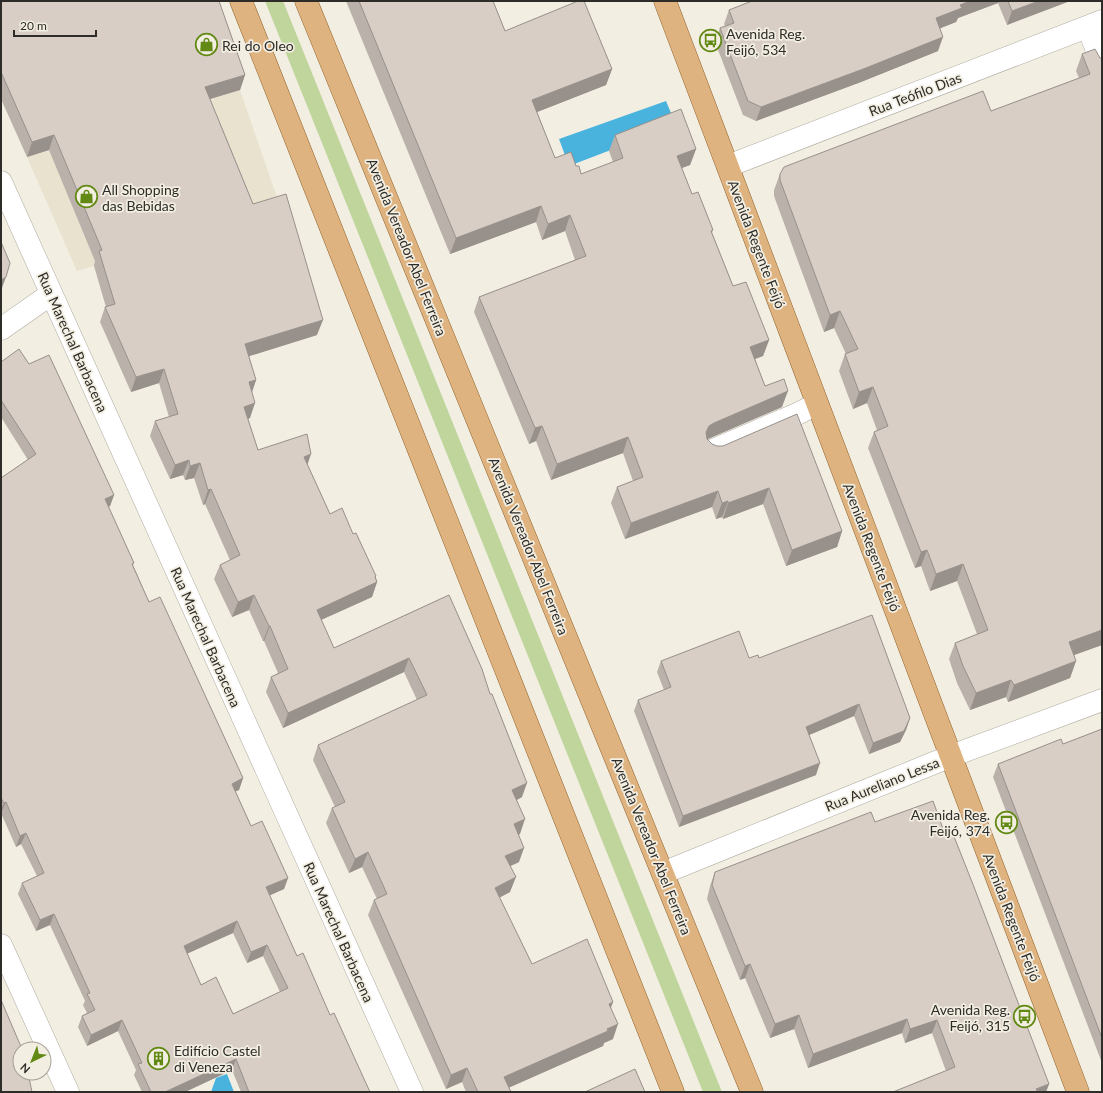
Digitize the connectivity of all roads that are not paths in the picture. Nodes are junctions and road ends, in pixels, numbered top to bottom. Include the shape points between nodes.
1 (241, 1) edge
2 (306, 1) edge
3 (665, 1) edge
4 (1095, 24) edge
5 (1102, 64) edge
6 (728, 166) junction
7 (1, 182) edge
8 (51, 294) junction
9 (1, 329) edge
10 (817, 404) junction
11 (712, 450) edge
12 (1102, 700) edge
13 (951, 756) junction
14 (663, 873) junction
15 (1, 945) edge
16 (68, 1092) edge
17 (412, 1092) edge
18 (673, 1092) edge
19 (752, 1092) edge
20 (1078, 1092) edge

1 - 18 main road
2 - 14 main road, Avenida Vereador Abel Ferreira
3 - 6 main road, Avenida Regente Feijó
4 - 5 street
4 - 6 street, Rua Teófilo Dias
6 - 10 main road, Avenida Regente Feijó
7 - 8 street, Rua Marechal Barbacena
8 - 9 street
8 - 17 street, Rua Marechal Barbacena
10 - 11 street
10 - 13 main road, Avenida Regente Feijó
12 - 13 street, Rua Aureliano Lessa
13 - 14 street, Rua Aureliano Lessa
13 - 20 main road, Avenida Regente Feijó
14 - 19 main road, Avenida Vereador Abel Ferreira
15 - 16 street

